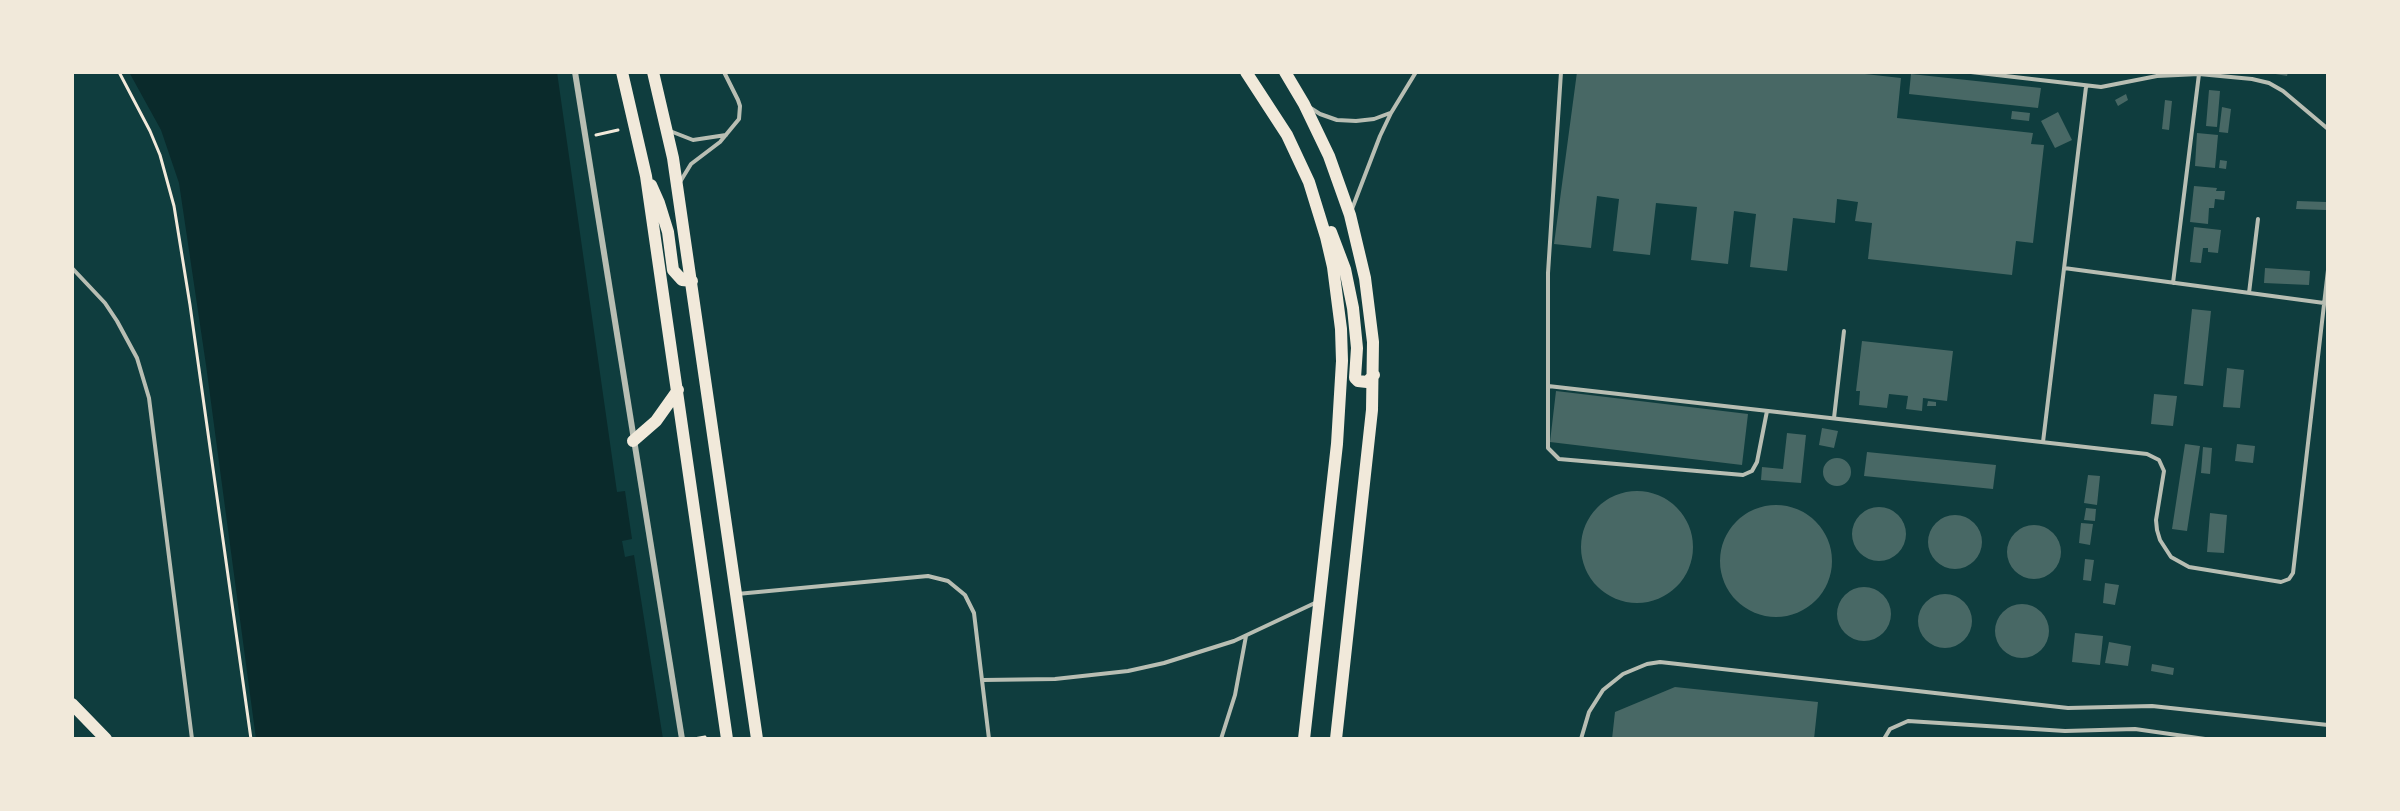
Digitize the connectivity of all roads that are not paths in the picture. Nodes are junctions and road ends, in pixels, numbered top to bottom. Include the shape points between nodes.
1 (575, 72) edge
2 (622, 72) edge
3 (653, 72) edge
4 (724, 72) edge
5 (1246, 72) edge
6 (1285, 72) edge
7 (1416, 72) edge
8 (1561, 72) edge
9 (1971, 72) edge
10 (2002, 74) edge
11 (2199, 74) junction
12 (2086, 87) junction
13 (1304, 104) junction
14 (1391, 113) junction
15 (2328, 129) edge
16 (668, 130) junction
17 (727, 135) junction
18 (646, 176) junction
19 (678, 185) junction
20 (1317, 207) junction
21 (1350, 215) junction
22 (2258, 219) dead end
23 (72, 268) edge
24 (2064, 268) junction
25 (2328, 270) edge
26 (692, 281) junction
27 (2173, 283) junction
28 (2249, 293) junction
29 (2324, 303) junction
30 (1844, 331) dead end
31 (1374, 375) junction
32 (1548, 386) junction
33 (678, 390) junction
34 (1767, 410) junction
35 (1834, 418) junction
36 (633, 441) junction
37 (2043, 442) junction
38 (736, 594) junction
39 (1320, 601) junction
40 (1246, 636) junction
41 (983, 680) junction
42 (72, 704) edge
43 (2328, 725) edge
44 (106, 739) edge
45 (192, 739) edge
46 (682, 739) edge
47 (727, 739) edge
48 (757, 739) edge
49 (990, 739) edge
50 (1221, 739) edge
51 (1304, 739) edge
52 (1336, 739) edge
53 (1581, 739) edge
54 (1884, 739) edge
55 (2205, 739) edge

1 - 36 street
2 - 18 main road
3 - 16 main road
4 - 17 lane via 740,106 739,119
5 - 20 main road via 1287,135
6 - 13 main road
7 - 14 lane
8 - 32 lane via 1548,273
9 - 10 lane
10 - 12 lane
11 - 12 lane
11 - 15 lane via 2268,83
11 - 27 lane
12 - 24 lane
13 - 14 lane via 1337,120 1374,119
13 - 21 main road via 1329,156
14 - 21 lane
16 - 17 lane via 693,140
16 - 19 main road
17 - 19 lane via 692,164
18 - 26 main road via 664,217 673,270 682,280
18 - 33 main road
19 - 26 main road
20 - 31 main road via 1340,253 1350,288 1357,348 1355,378 1367,382
20 - 39 main road via 1335,278 1342,361
21 - 31 main road via 1365,278
22 - 28 lane
23 - 45 lane via 117,321 137,358 149,398
24 - 27 lane
24 - 37 lane
25 - 29 lane
26 - 38 main road
27 - 28 lane
28 - 29 lane
29 - 37 lane via 2293,573 2285,581 2189,567 2171,557 2157,530 2164,471 2154,456
30 - 35 lane
31 - 52 main road
32 - 34 lane
32 - 34 lane via 1546,443 1559,459 1743,475 1755,467
33 - 36 main road via 656,421
33 - 47 main road
34 - 35 lane
35 - 37 lane
36 - 46 street
38 - 41 lane via 939,578 957,587 971,603
38 - 48 main road
39 - 40 lane
39 - 51 main road
40 - 41 lane via 1128,671 1055,680
40 - 50 lane via 1235,695
41 - 49 lane
42 - 44 main road
43 - 53 lane via 2152,706 2058,707 1660,662 1629,671 1603,690 1589,712
54 - 55 lane via 1890,729 1908,721 2065,731 2134,729

